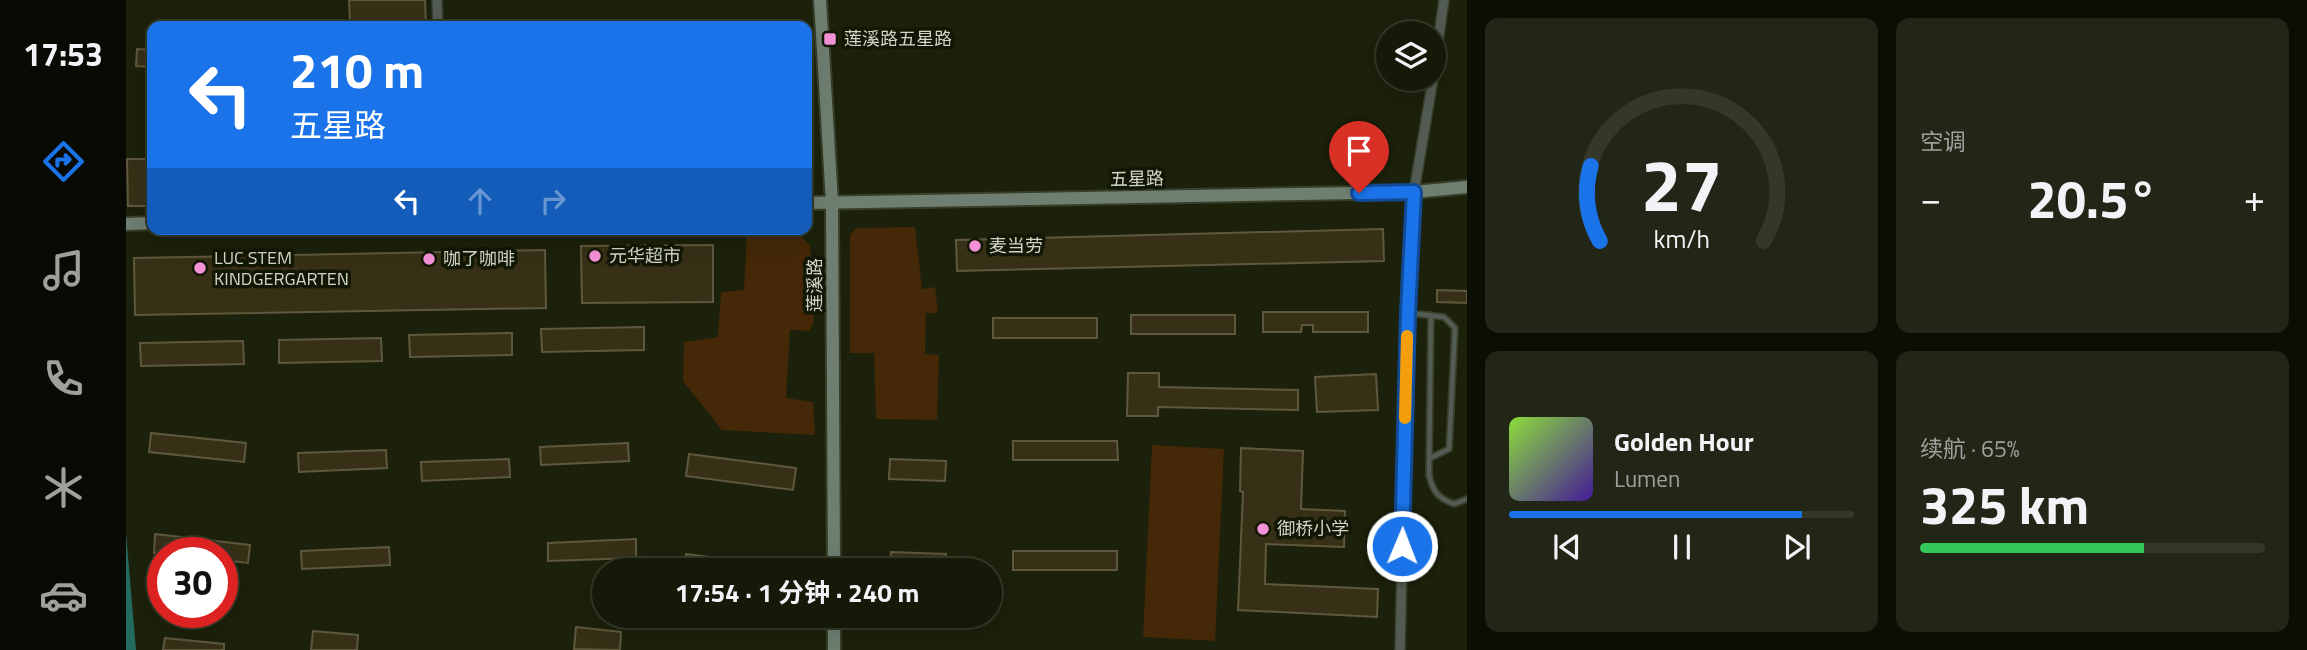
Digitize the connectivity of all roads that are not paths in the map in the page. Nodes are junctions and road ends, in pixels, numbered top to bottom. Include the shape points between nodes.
1 (437, 0) edge
2 (820, 0) edge
3 (1444, 0) edge
4 (438, 21) edge
5 (1441, 21) edge
6 (1431, 91) edge
7 (1467, 187) edge
8 (1414, 192) junction
9 (812, 203) edge
10 (832, 203) junction
11 (147, 223) edge
12 (126, 224) edge
13 (1408, 313) junction
14 (1431, 315) junction
15 (1430, 458) junction
16 (1467, 499) edge
17 (834, 558) edge
18 (834, 628) edge
19 (834, 650) edge
20 (1400, 650) edge

1 - 4 street
2 - 10 street, 莲溪路
3 - 5 street
6 - 8 street
7 - 8 street, 五星路
8 - 10 street, 五星路
8 - 13 street
9 - 10 street, 五星路
10 - 17 street, 莲溪路
11 - 12 street
13 - 14 lane
13 - 20 street
14 - 15 lane
14 - 15 lane via 1444,317 1455,328 1449,449
15 - 16 lane via 1432,488 1439,498 1454,504
18 - 19 street

